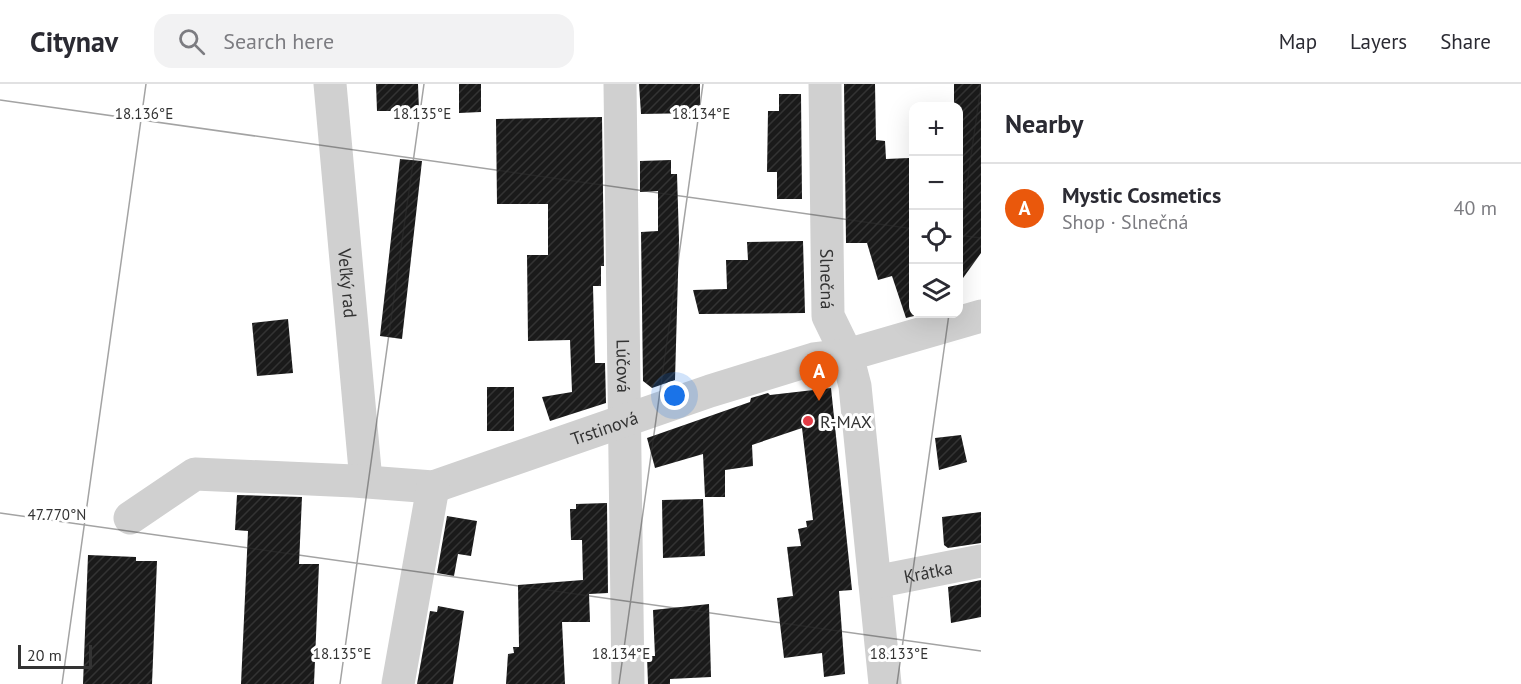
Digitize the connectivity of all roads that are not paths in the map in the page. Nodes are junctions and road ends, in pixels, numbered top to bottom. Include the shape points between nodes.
1 (330, 84) edge
2 (620, 84) edge
3 (825, 84) edge
4 (981, 316) edge
5 (847, 355) junction
6 (624, 420) junction
7 (366, 482) junction
8 (433, 487) junction
9 (130, 518) dead end
10 (981, 561) edge
11 (875, 582) junction
12 (398, 684) edge
13 (628, 684) edge
14 (885, 684) edge

1 - 7 street, Veľký rad
2 - 6 street, Lúčová
3 - 5 street, Slnečná via 828,316
4 - 5 street, Trstinová
5 - 6 street, Trstinová via 814,359
5 - 11 street, Slnečná via 855,386
6 - 8 street, Trstinová
6 - 13 street, Lúčová
7 - 8 street, Trstinová
7 - 9 street, Trstinová via 195,474
8 - 12 street
10 - 11 street, Krátka
11 - 14 street, Slnečná

